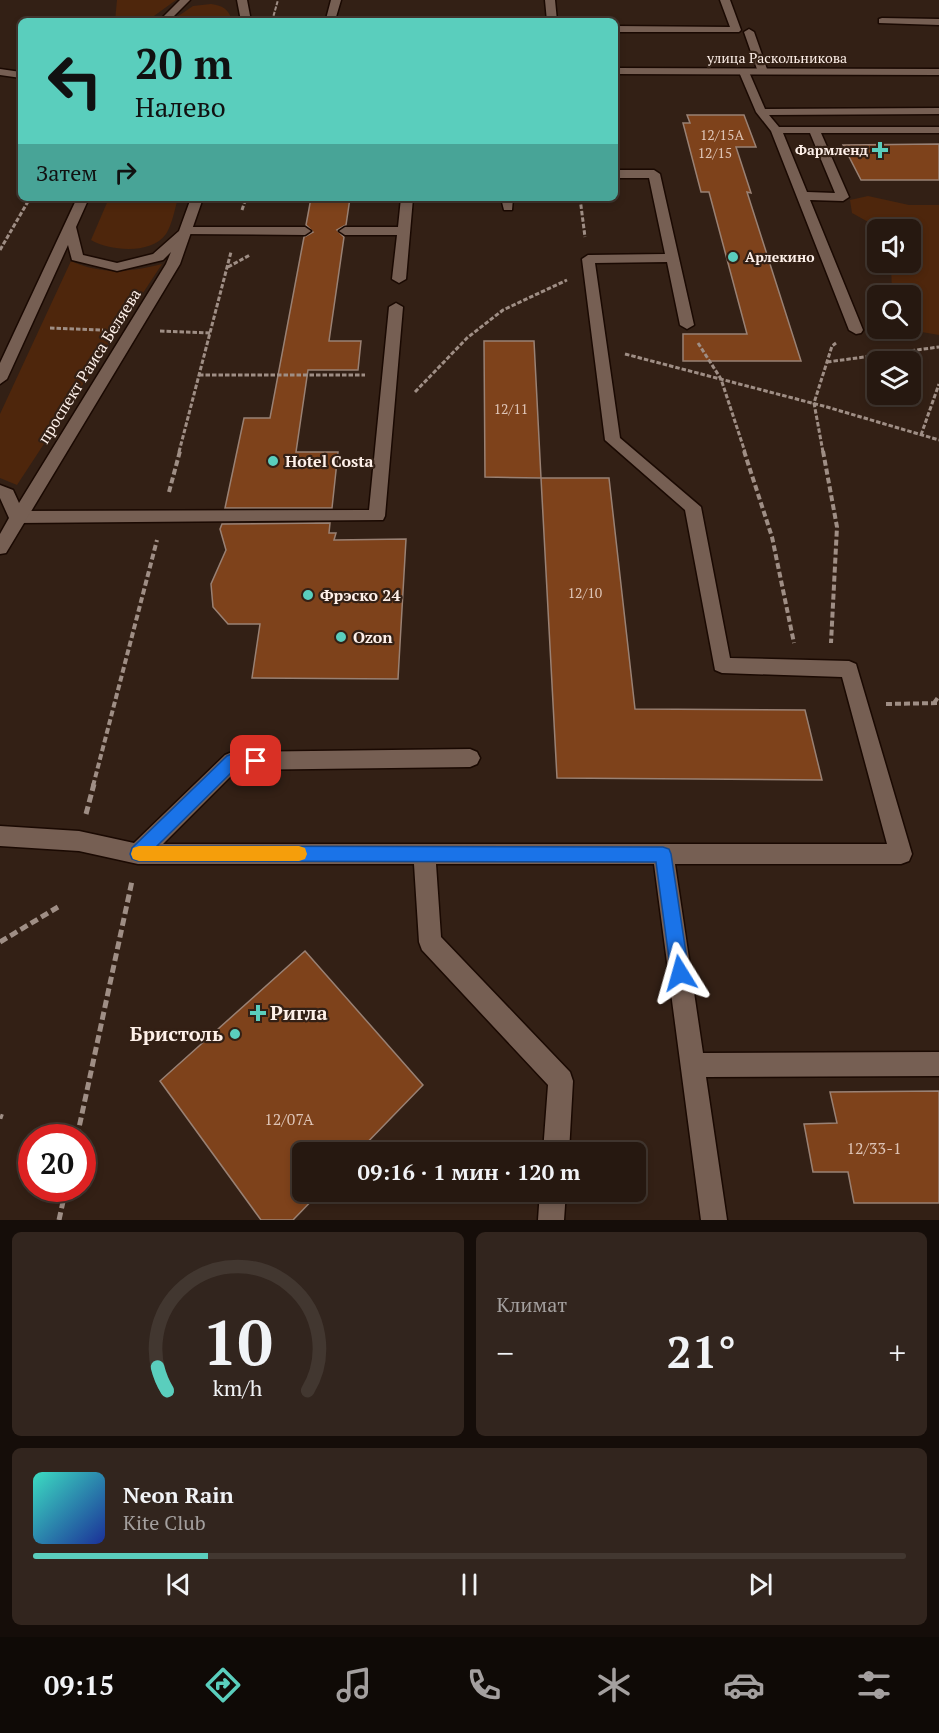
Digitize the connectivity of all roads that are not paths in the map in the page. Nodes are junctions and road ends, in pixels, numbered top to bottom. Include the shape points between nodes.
1 (185, 0) edge
2 (242, 0) edge
3 (336, 0) edge
4 (550, 0) edge
5 (725, 0) edge
6 (167, 18) edge
7 (245, 18) edge
8 (331, 18) edge
9 (552, 18) edge
10 (882, 21) dead end
11 (939, 22) edge
12 (618, 28) edge
13 (749, 32) dead end
14 (18, 67) edge
15 (0, 70) edge
16 (618, 71) edge
17 (744, 72) junction
18 (763, 72) junction
19 (939, 72) edge
20 (18, 74) edge
21 (939, 111) edge
22 (761, 112) junction
23 (776, 130) junction
24 (814, 130) junction
25 (939, 130) edge
26 (618, 174) edge
27 (803, 196) junction
28 (82, 201) edge
29 (196, 201) edge
30 (407, 201) edge
31 (70, 228) junction
32 (187, 231) junction
33 (305, 231) dead end
34 (345, 231) dead end
35 (403, 231) junction
36 (672, 258) junction
37 (399, 279) dead end
38 (396, 307) dead end
39 (687, 325) road end
40 (856, 330) road end
41 (6, 351) edge
42 (0, 379) edge
43 (0, 491) edge
44 (17, 517) junction
45 (0, 548) edge
46 (470, 758) dead end
47 (0, 836) edge
48 (138, 854) junction
49 (424, 854) junction
50 (663, 854) junction
51 (939, 1064) edge
52 (693, 1065) junction
53 (557, 1142) edge
54 (552, 1202) edge
55 (551, 1220) edge
56 (714, 1220) edge

1 - 6 street
2 - 7 street
3 - 8 street
4 - 9 street
5 - 12 street via 736,30
10 - 11 street
13 - 18 street
14 - 15 street
15 - 20 street
16 - 17 street, улица Раскольникова
17 - 18 street, улица Раскольникова
17 - 22 street
18 - 19 street, улица Раскольникова
21 - 22 street
22 - 23 street
23 - 24 street
23 - 27 street
24 - 25 street
24 - 27 street via 843,197
26 - 36 street via 654,174
27 - 40 street
28 - 31 street
29 - 32 street, проспект Раиса Беляева
30 - 35 street
31 - 32 street via 77,257 117,267 158,257
31 - 41 street
32 - 33 street
32 - 44 street, проспект Раиса Беляева via 173,264
34 - 35 street
35 - 37 street
36 - 39 street
36 - 50 street via 589,264 613,440 693,507 722,665 849,669 901,854
38 - 44 street via 377,516
41 - 42 street
43 - 44 street via 8,494
44 - 45 street, проспект Раиса Беляева
46 - 48 street via 232,761
47 - 48 street via 79,841
48 - 49 street
49 - 50 street
49 - 53 street via 430,942 561,1081
50 - 52 street
51 - 52 street
52 - 56 street
54 - 55 street

